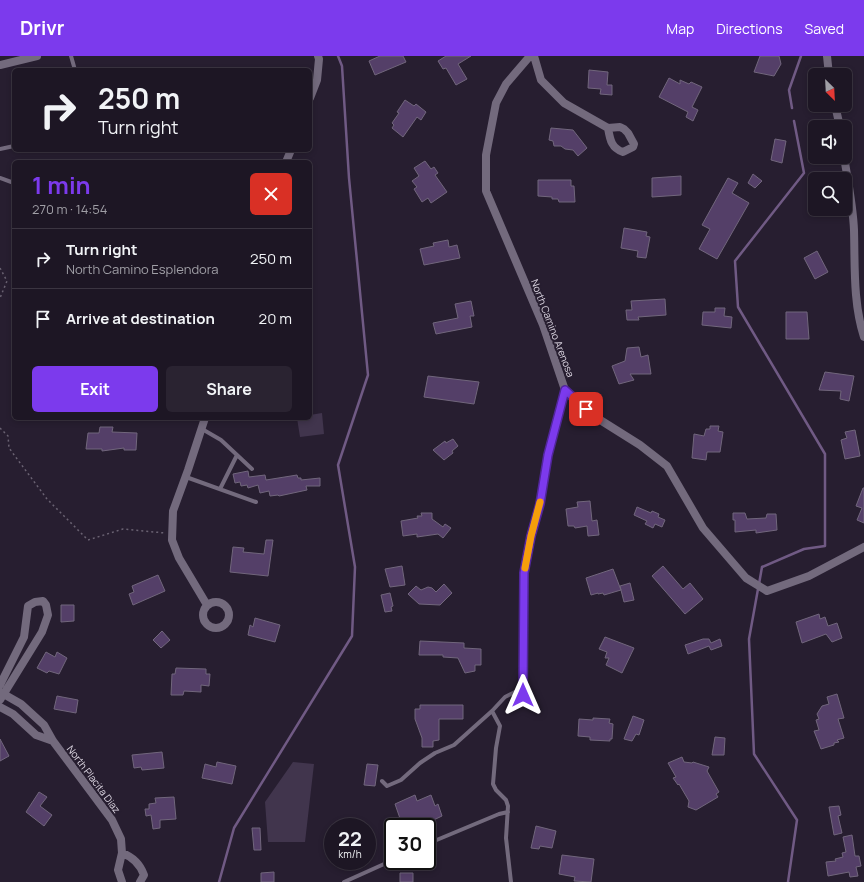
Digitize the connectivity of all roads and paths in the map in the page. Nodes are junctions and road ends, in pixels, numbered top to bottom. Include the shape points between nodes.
1 (37, 56) edge
2 (71, 56) edge
3 (318, 56) edge
4 (530, 56) edge
5 (534, 56) edge
6 (827, 56) edge
7 (0, 66) edge
8 (74, 68) edge
9 (828, 68) edge
10 (312, 93) edge
11 (608, 128) dead end
12 (12, 146) edge
13 (0, 149) edge
14 (845, 164) edge
15 (0, 178) edge
16 (12, 182) edge
17 (0, 268) edge
18 (0, 298) edge
19 (864, 337) edge
20 (565, 390) junction
21 (204, 420) edge
22 (0, 428) edge
23 (201, 429) junction
24 (237, 455) junction
25 (252, 469) dead end
26 (186, 477) junction
27 (220, 489) junction
28 (256, 502) dead end
29 (172, 534) junction
30 (864, 547) edge
31 (208, 605) dead end
32 (0, 685) edge
33 (523, 695) joint
34 (1, 696) edge
35 (0, 707) edge
36 (492, 711) junction
37 (53, 741) junction
38 (382, 781) dead end
39 (508, 812) junction
40 (436, 840) edge
41 (122, 853) junction
42 (384, 864) edge
43 (122, 882) edge
44 (140, 882) edge
45 (344, 882) edge
46 (511, 882) edge

1 - 7 street
2 - 8 lane
3 - 10 street via 317,80
4 - 20 street, North Camino Arenosa via 506,84 496,103 486,154 486,192 543,325
5 - 11 street via 542,80 564,103
6 - 9 street
12 - 13 lane
14 - 19 street via 854,228 854,275 859,322
15 - 16 lane
17 - 18 path via 6,281
20 - 30 street via 597,418 640,445 666,466 703,528 746,578 767,591 809,576
20 - 33 street, North Camino Arenosa via 548,455 524,573
21 - 23 street
22 - 29 path via 8,436 9,448 46,499 88,540 124,529
23 - 24 lane via 221,440
23 - 26 street
24 - 25 lane
24 - 27 lane
26 - 27 lane
26 - 29 street via 173,510
27 - 28 lane
29 - 31 street via 179,558
32 - 34 street, North Placita Diaz via 24,637 28,606 43,601 48,615 42,632
33 - 36 lane via 515,692 505,697
34 - 37 street, North Placita Diaz via 21,704 44,725
35 - 37 street, North Placita Diaz via 13,714 36,735
36 - 38 lane via 454,745 435,753 401,780 387,786
36 - 39 lane via 500,726 493,784 506,800
37 - 41 street, North Placita Diaz via 112,820 121,839
39 - 40 lane
39 - 46 lane via 506,838
41 - 43 street, North Placita Diaz via 118,870
41 - 44 street via 130,856 139,865 144,875
42 - 45 lane

